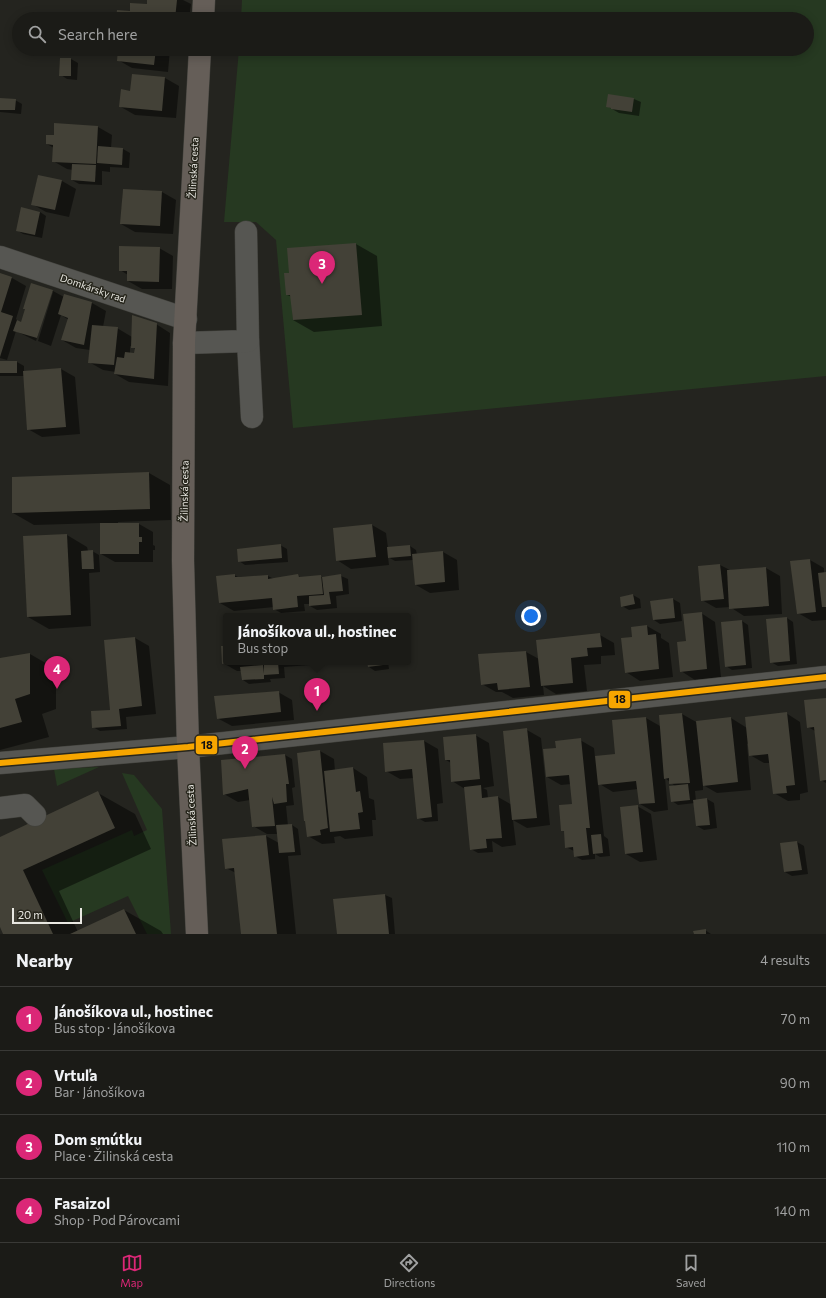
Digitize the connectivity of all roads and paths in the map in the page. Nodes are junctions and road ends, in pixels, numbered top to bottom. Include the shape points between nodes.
1 (204, 0) edge
2 (203, 12) edge
3 (200, 56) edge
4 (246, 232) dead end
5 (0, 257) edge
6 (186, 319) junction
7 (248, 341) junction
8 (184, 343) junction
9 (252, 417) dead end
10 (826, 677) edge
11 (188, 747) junction
12 (0, 763) edge
13 (0, 808) edge
14 (35, 815) dead end
15 (197, 934) edge

1 - 2 main road
3 - 6 main road, Žilinská cesta
4 - 7 street
5 - 6 street, Domkársky rad
6 - 8 main road, Žilinská cesta
7 - 8 street
7 - 9 street
8 - 11 main road, Žilinská cesta via 183,561
10 - 11 street
11 - 12 street
11 - 15 main road, Žilinská cesta
13 - 14 street via 25,806

